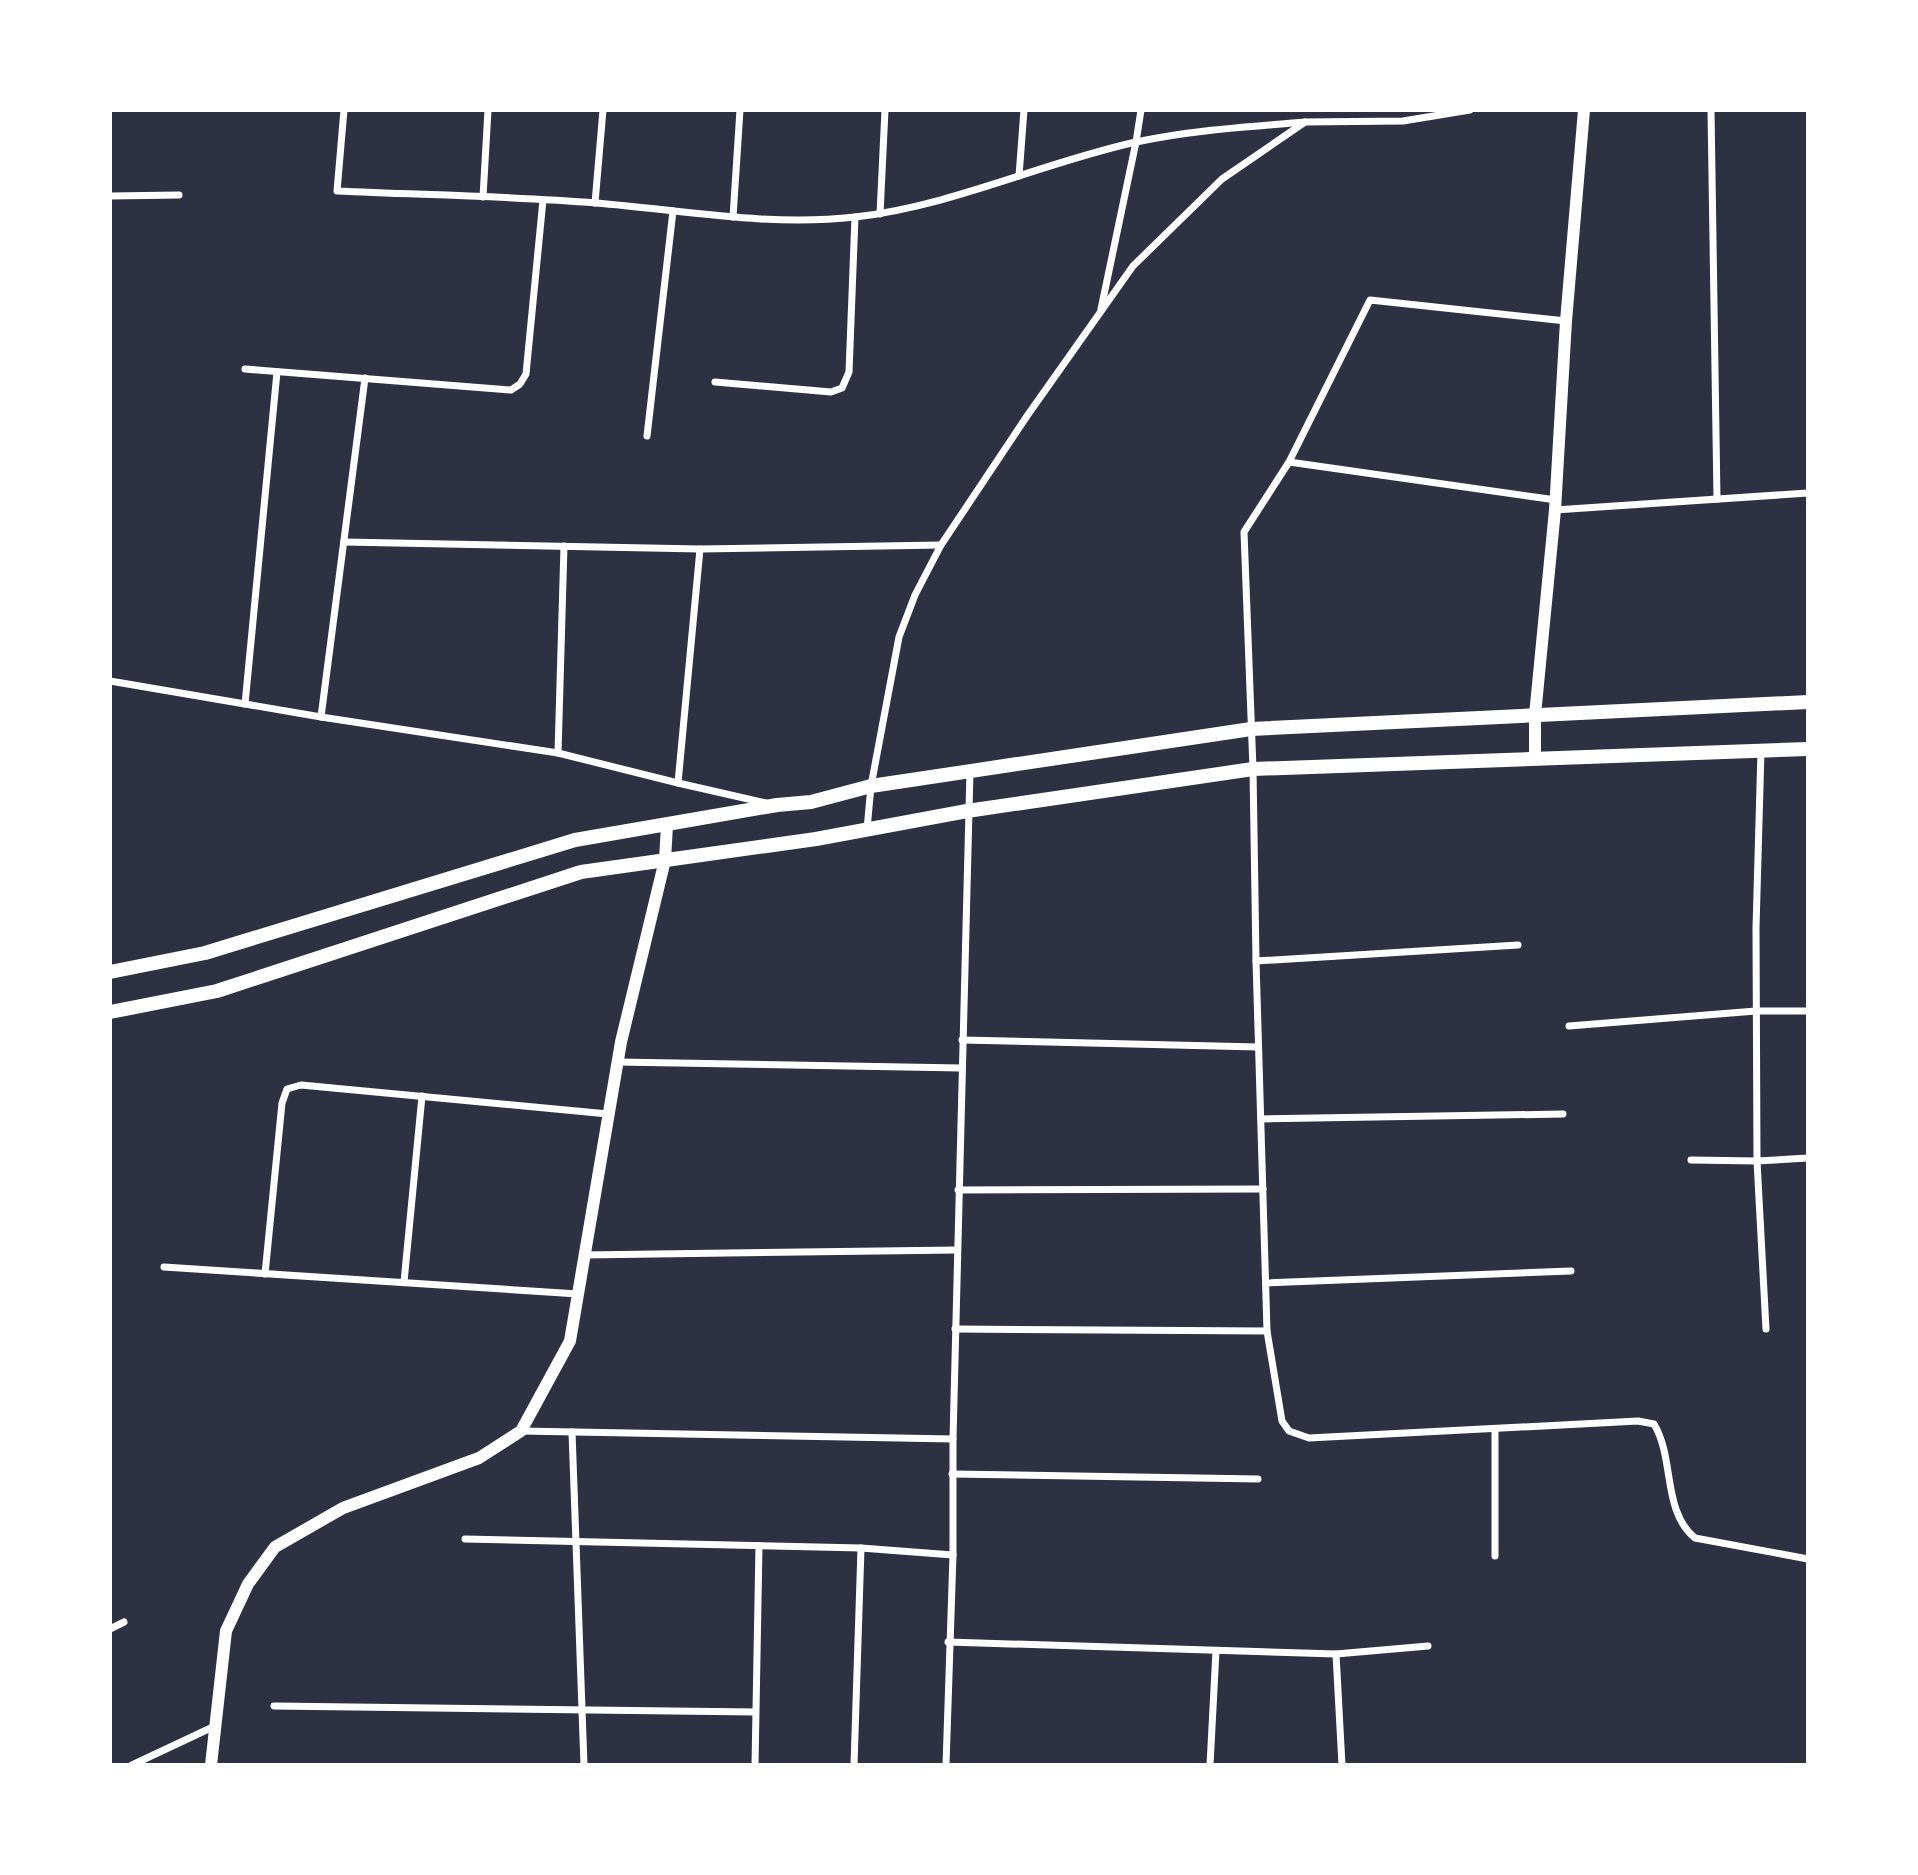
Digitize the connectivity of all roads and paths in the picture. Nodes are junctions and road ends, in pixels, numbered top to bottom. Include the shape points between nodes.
1 (344, 110) edge
2 (488, 110) edge
3 (603, 110) edge
4 (740, 110) edge
5 (886, 110) edge
6 (1024, 110) edge
7 (1141, 110) edge
8 (1470, 110) edge
9 (1584, 110) edge
10 (1711, 110) edge
11 (1305, 122) junction
12 (1136, 142) junction
13 (1019, 176) junction
14 (179, 195) dead end
15 (110, 196) edge
16 (483, 198) junction
17 (543, 200) junction
18 (595, 203) junction
19 (673, 211) junction
20 (880, 214) junction
21 (733, 217) junction
22 (855, 218) junction
23 (1101, 312) junction
24 (1566, 321) junction
25 (245, 369) dead end
26 (277, 372) junction
27 (365, 378) junction
28 (715, 382) dead end
29 (647, 436) dead end
30 (1289, 462) junction
31 (1808, 493) edge
32 (1717, 499) junction
33 (1555, 505) junction
34 (344, 542) junction
35 (940, 545) junction
36 (564, 546) junction
37 (701, 549) junction
38 (110, 681) edge
39 (1808, 702) edge
40 (245, 704) junction
41 (1535, 715) junction
42 (321, 717) junction
43 (1251, 729) junction
44 (1808, 749) edge
45 (1761, 750) junction
46 (558, 753) junction
47 (1535, 759) junction
48 (1253, 769) junction
49 (970, 771) junction
50 (678, 783) junction
51 (871, 786) junction
52 (777, 805) junction
53 (967, 811) junction
54 (667, 825) junction
55 (867, 829) junction
56 (665, 860) junction
57 (1518, 944) dead end
58 (1256, 961) junction
59 (110, 972) edge
60 (1756, 1011) junction
61 (1808, 1011) edge
62 (110, 1012) edge
63 (1569, 1026) dead end
64 (962, 1040) junction
65 (1258, 1047) junction
66 (617, 1062) junction
67 (961, 1068) junction
68 (422, 1096) junction
69 (608, 1114) junction
70 (1563, 1114) dead end
71 (1261, 1119) junction
72 (1808, 1158) edge
73 (1691, 1160) dead end
74 (1758, 1161) junction
75 (1263, 1189) junction
76 (958, 1190) junction
77 (957, 1250) junction
78 (584, 1255) junction
79 (164, 1267) dead end
80 (1572, 1271) dead end
81 (265, 1274) junction
82 (404, 1282) junction
83 (1266, 1283) junction
84 (578, 1294) junction
85 (955, 1329) junction
86 (1766, 1329) dead end
87 (1267, 1331) junction
88 (1495, 1429) junction
89 (521, 1431) junction
90 (572, 1432) junction
91 (953, 1439) junction
92 (952, 1474) junction
93 (1258, 1479) dead end
94 (465, 1539) dead end
95 (575, 1541) junction
96 (759, 1546) junction
97 (862, 1548) junction
98 (953, 1555) junction
99 (1495, 1556) dead end
100 (1808, 1559) edge
101 (124, 1622) dead end
102 (110, 1629) edge
103 (948, 1642) junction
104 (1428, 1646) dead end
105 (1216, 1651) junction
106 (1336, 1654) junction
107 (274, 1706) dead end
108 (583, 1710) junction
109 (755, 1712) junction
110 (215, 1726) junction
111 (132, 1765) edge
112 (211, 1765) edge
113 (584, 1765) edge
114 (754, 1765) edge
115 (854, 1765) edge
116 (946, 1765) edge
117 (1210, 1765) edge
118 (1342, 1765) edge

1 - 16 street via 337,191
2 - 16 street
3 - 18 street
4 - 21 street
5 - 20 street
6 - 13 street
7 - 12 street
8 - 11 street via 1403,121
9 - 24 street
10 - 32 street
11 - 12 street via 1204,130
11 - 23 street via 1222,179 1133,266
12 - 13 street
12 - 23 street
13 - 20 street via 953,198
14 - 15 street
16 - 17 street
17 - 18 street
17 - 27 street via 526,374 520,384 511,390 496,390
18 - 19 street
19 - 21 street
19 - 29 street
20 - 22 street
21 - 22 street via 792,221
22 - 28 street via 849,372 842,388 831,392
23 - 35 street
24 - 30 street via 1370,300
24 - 33 street
25 - 26 street
26 - 27 street
26 - 40 street
27 - 34 street
30 - 33 street
30 - 43 street via 1244,532
31 - 32 street
32 - 33 street
33 - 41 street
34 - 36 street
34 - 42 street
35 - 37 street
35 - 51 street via 899,637
36 - 37 street
36 - 46 street
37 - 50 street
38 - 40 street
39 - 41 main road
40 - 42 street
41 - 43 main road
41 - 47 street
42 - 46 street
43 - 48 street
43 - 49 main road
44 - 45 main road
45 - 47 main road
45 - 60 street
46 - 50 street
47 - 48 main road
48 - 53 main road
48 - 58 street
49 - 51 main road
49 - 53 street
50 - 52 street
51 - 52 main road via 811,802
51 - 55 street
52 - 54 main road
53 - 55 main road
53 - 64 street
54 - 56 street
54 - 59 main road via 575,841 205,953
55 - 56 main road
56 - 62 main road via 581,872 217,991
56 - 66 street
57 - 58 street
58 - 65 street
60 - 61 street
60 - 63 street
60 - 74 street
64 - 65 street
64 - 67 street
65 - 71 street
66 - 67 street
66 - 69 street
67 - 76 street
68 - 69 street
68 - 81 street via 301,1085 288,1089 282,1103
68 - 82 street
69 - 78 street
70 - 71 street
71 - 75 street
72 - 74 street
73 - 74 street
74 - 86 street
75 - 76 street
75 - 83 street
76 - 77 street
77 - 78 street
77 - 85 street
78 - 84 street
79 - 81 street
80 - 83 street
81 - 82 street
82 - 84 street
83 - 87 street
84 - 89 street via 570,1342
85 - 87 street
85 - 91 street
87 - 88 street via 1282,1421 1298,1435
88 - 99 street
88 - 100 street via 1638,1421 1654,1424 1685,1530 1695,1538
89 - 90 street
89 - 110 street via 479,1458 343,1508 275,1547 248,1584 226,1631
90 - 91 street
90 - 95 street
91 - 92 street
92 - 93 street
92 - 98 street
94 - 95 street
95 - 96 street
95 - 108 street
96 - 97 street
96 - 109 street
97 - 98 street
97 - 115 street
98 - 103 street
101 - 102 street
103 - 105 street
103 - 116 street
104 - 106 street
105 - 106 street
105 - 117 street
106 - 118 street
107 - 108 street
108 - 109 street
108 - 113 street
109 - 114 street
110 - 111 street
110 - 112 street

